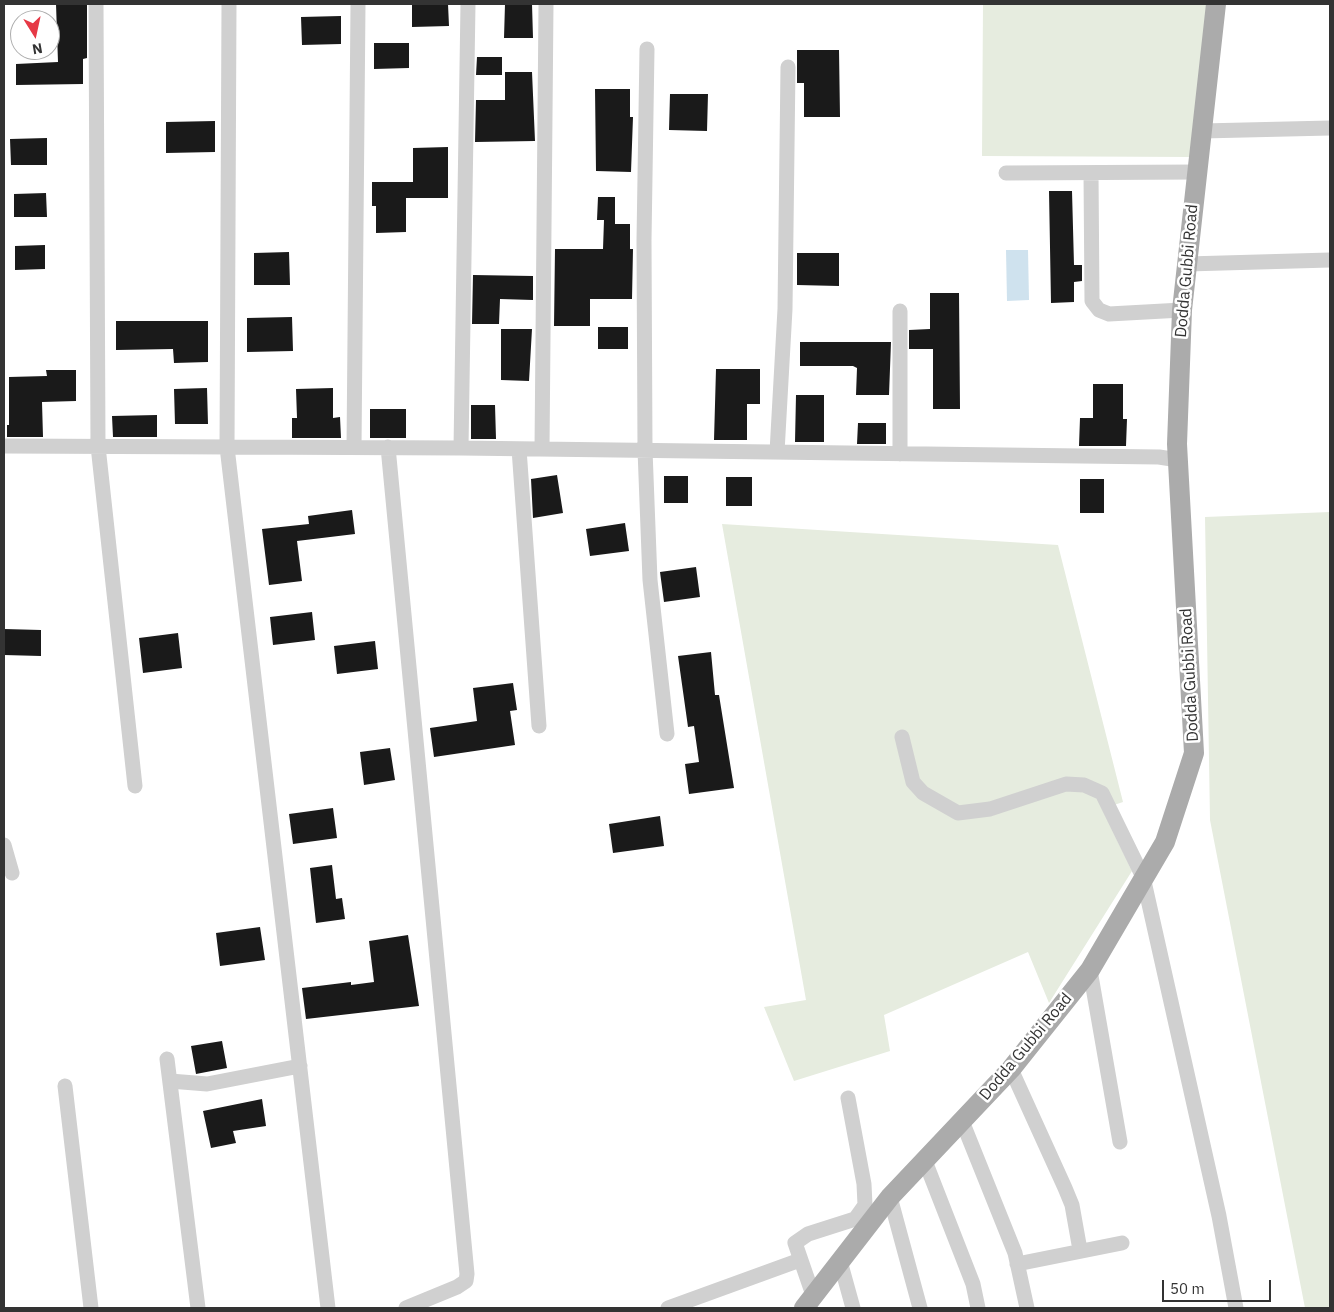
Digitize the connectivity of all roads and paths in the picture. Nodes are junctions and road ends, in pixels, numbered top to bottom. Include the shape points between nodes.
1 (96, 4) edge
2 (229, 4) edge
3 (358, 4) edge
4 (468, 4) edge
5 (546, 4) edge
6 (1216, 4) edge
7 (647, 49) dead end
8 (788, 67) dead end
9 (1330, 128) edge
10 (1202, 131) junction
11 (1197, 172) junction
12 (1006, 173) dead end
13 (1091, 173) junction
14 (1330, 260) edge
15 (1187, 264) junction
16 (1182, 310) junction
17 (900, 311) dead end
18 (4, 446) edge
19 (98, 446) junction
20 (227, 447) junction
21 (354, 447) junction
22 (388, 448) junction
23 (461, 448) junction
24 (518, 448) junction
25 (542, 449) junction
26 (646, 450) junction
27 (777, 452) junction
28 (900, 454) junction
29 (1178, 460) junction
30 (539, 726) dead end
31 (667, 734) dead end
32 (902, 737) dead end
33 (135, 786) dead end
34 (4, 844) edge
35 (12, 873) dead end
36 (1143, 877) junction
37 (1090, 970) junction
38 (167, 1059) dead end
39 (300, 1066) junction
40 (1011, 1069) junction
41 (170, 1081) junction
42 (66, 1086) dead end
43 (848, 1098) dead end
44 (962, 1121) junction
45 (1120, 1142) dead end
46 (925, 1161) junction
47 (890, 1197) junction
48 (1122, 1243) dead end
49 (1080, 1250) junction
50 (800, 1260) junction
51 (840, 1261) junction
52 (1017, 1264) junction
53 (805, 1305) edge
54 (91, 1308) edge
55 (198, 1308) edge
56 (328, 1308) edge
57 (406, 1308) edge
58 (668, 1308) edge
59 (853, 1308) edge
60 (920, 1308) edge
61 (978, 1308) edge
62 (1027, 1308) edge
63 (1236, 1308) edge

1 - 19 street
2 - 20 street
3 - 21 street
4 - 23 street
5 - 25 street
6 - 10 main road, Dodda Gubbi Road
7 - 26 street via 644,240
8 - 27 street via 785,310
9 - 10 street
10 - 11 main road, Dodda Gubbi Road
11 - 13 street
11 - 15 main road, Dodda Gubbi Road
12 - 13 street
13 - 16 street via 1092,301 1099,310 1109,314
14 - 15 street
15 - 16 main road, Dodda Gubbi Road
16 - 29 main road, Dodda Gubbi Road
17 - 28 street
18 - 19 street
19 - 20 street
19 - 33 street
20 - 21 street
20 - 39 street
21 - 22 street
22 - 23 street
22 - 57 street via 467,1274 466,1281 457,1287
23 - 24 street
24 - 25 street
24 - 30 street
25 - 26 street
26 - 27 street
26 - 31 street via 650,580
27 - 28 street
28 - 29 street via 1159,457
29 - 36 main road, Dodda Gubbi Road via 1194,753 1165,842
32 - 36 street via 913,782 923,793 958,813 990,809 1066,784 1084,785 1102,793
34 - 35 street
36 - 37 main road, Dodda Gubbi Road
36 - 63 street via 1219,1216
37 - 40 main road, Dodda Gubbi Road
37 - 45 street
38 - 41 street
39 - 41 street via 207,1084
39 - 56 street
40 - 44 main road, Dodda Gubbi Road
40 - 49 street via 1072,1205
41 - 55 street
42 - 54 street
43 - 50 street via 865,1205 856,1219 800,1238 795,1243
44 - 46 main road, Dodda Gubbi Road
44 - 52 street
46 - 47 main road, Dodda Gubbi Road
46 - 61 street via 973,1284
47 - 51 main road, Dodda Gubbi Road
47 - 60 street
48 - 49 street
49 - 52 street
50 - 53 street
50 - 58 street
51 - 53 main road, Dodda Gubbi Road
51 - 59 street
52 - 62 street

